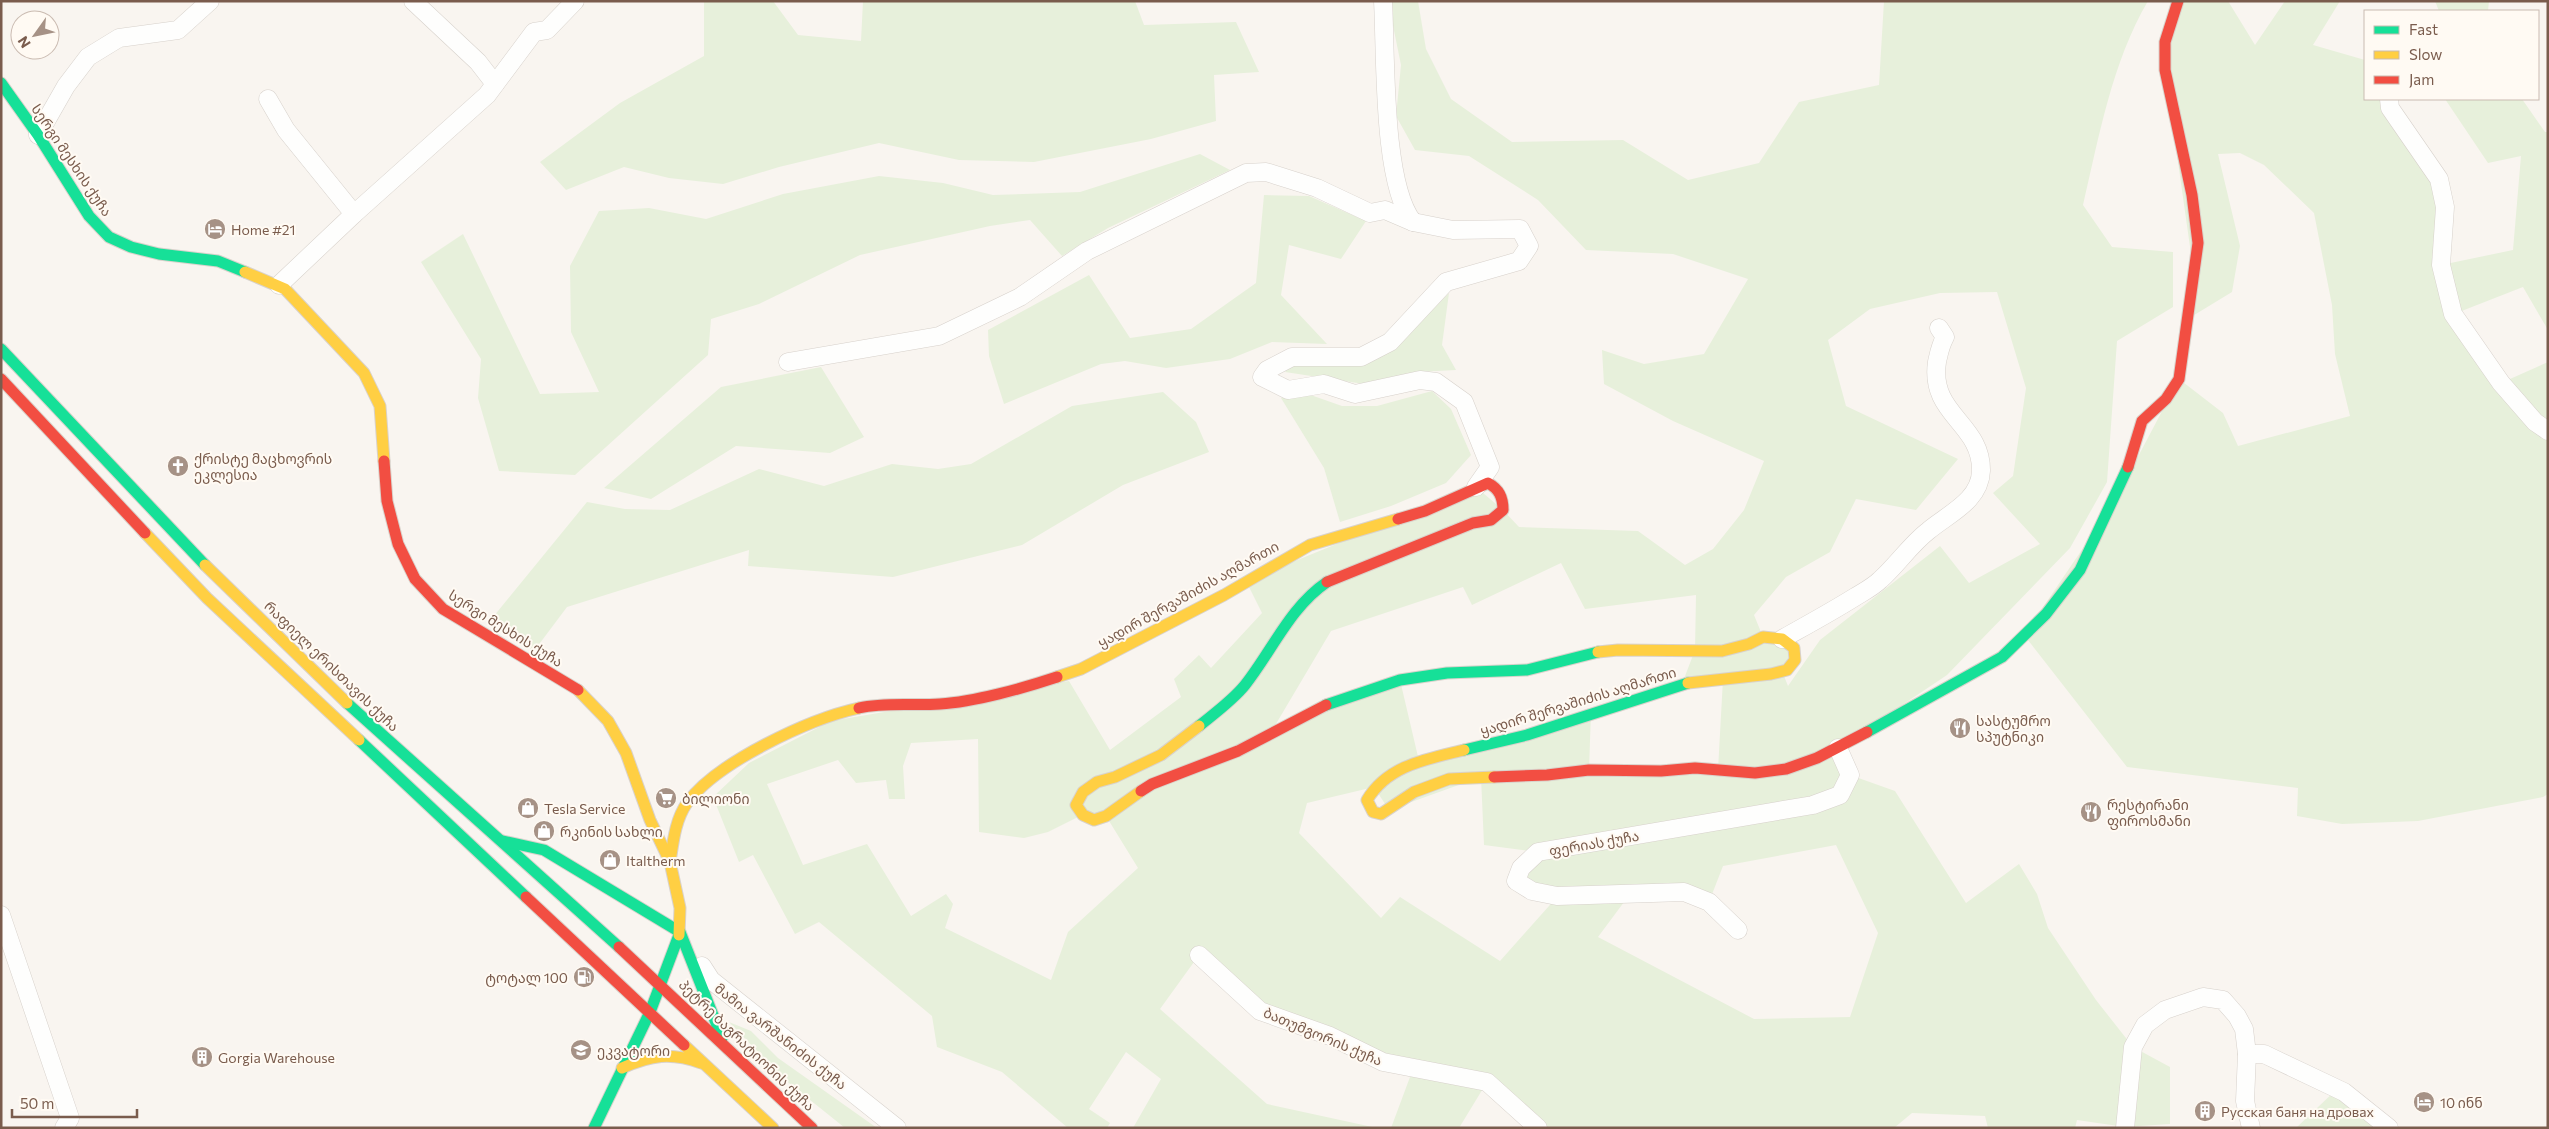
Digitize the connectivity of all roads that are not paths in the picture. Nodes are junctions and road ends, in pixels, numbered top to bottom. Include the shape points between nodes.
1 (210, 1) edge
2 (413, 1) edge
3 (575, 1) edge
4 (1383, 1) edge
5 (2178, 1) edge
6 (1, 83) edge
7 (495, 84) junction
8 (268, 99) dead end
9 (2389, 100) edge
10 (38, 135) junction
11 (354, 214) junction
12 (1413, 222) junction
13 (279, 285) junction
14 (1939, 328) dead end
15 (1, 349) edge
16 (788, 362) dead end
17 (1, 379) edge
18 (2548, 431) edge
19 (1476, 487) junction
20 (1782, 638) junction
21 (1838, 748) junction
22 (501, 840) junction
23 (670, 862) junction
24 (2, 920) edge
25 (1738, 930) dead end
26 (680, 932) junction
27 (1199, 955) dead end
28 (661, 985) junction
29 (650, 1012) junction
30 (727, 1049) junction
31 (2247, 1054) junction
32 (709, 1067) junction
33 (622, 1068) junction
34 (64, 1128) edge
35 (594, 1128) edge
36 (773, 1128) edge
37 (812, 1128) edge
38 (897, 1128) edge
39 (1538, 1128) edge
40 (2124, 1128) edge
41 (2251, 1128) edge
42 (2389, 1128) edge

1 - 10 street via 178,30 119,38 88,57 66,86
2 - 7 street via 478,62
3 - 7 street via 547,30 534,32
4 - 12 street via 1389,133 1400,199
5 - 21 street, ყადირ შერვაშიძის აღმართი via 2165,42 2165,70 2192,195 2198,243 2179,378 2166,398 2142,421 2133,457 2080,570 2046,614 2002,658
6 - 10 street, სერგი მესხის ქუჩა
7 - 11 street via 487,95
8 - 11 street via 286,130
9 - 18 street via 2390,108 2439,179 2445,207 2441,265 2453,314 2501,383 2535,422
10 - 13 street, სერგი მესხის ქუჩა via 90,216 109,237 158,254 218,261
11 - 13 street
12 - 16 street via 1385,210 1370,213 1317,188 1266,172 1246,173 1087,251 1020,297 939,336
12 - 19 street via 1453,230 1520,229 1529,246 1519,261 1446,282 1390,342 1361,357 1292,357 1267,370 1262,377 1288,390 1324,384 1355,394 1420,380 1436,382 1464,402 1490,467
13 - 23 street, სერგი მესხის ქუჩა via 364,373 380,406 387,501 398,544 415,580 443,608 582,692 608,721 626,753 650,820
14 - 20 street via 1945,337 1936,368 1937,389 1979,454 1981,471 1976,489 1968,501 1927,531 1879,581
15 - 22 street, რაფიელ ერისთავის ქუჩა via 196,557 374,728
17 - 29 street via 207,598
19 - 20 street, ყადირ შერვაშიძის აღმართი via 1488,483 1498,488 1504,498 1503,510 1491,520 1473,523 1325,584 1280,632 1245,685 1188,736 1161,755 1097,782 1083,792 1076,806 1082,815 1094,820 1106,816 1152,784 1238,751 1336,700 1400,680 1456,673 1527,670 1589,653 1618,650 1722,651 1763,637
19 - 23 street, ყადირ შერვაშიძის აღმართი via 1425,511 1310,545 1224,595 1081,669 1026,687 941,704 877,704 832,714 742,757 706,783 686,804 676,826
20 - 21 street, ყადირ შერვაშიძის აღმართი via 1794,648 1795,660 1787,670 1682,684 1527,735 1419,761 1394,772 1375,787 1366,800 1373,812 1381,814 1414,792 1449,779 1589,770 1695,768 1755,773 1786,769
21 - 25 street, ფერიას ქუჩა via 1850,775 1840,795 1813,805 1538,852 1521,868 1516,881 1532,891 1557,896 1684,892 1709,902
22 - 26 street via 544,850
22 - 28 street, რაფიელ ერისთავის ქუჩა
23 - 26 street, სერგი მესხის ქუჩა via 680,908
24 - 34 street via 70,1118
26 - 28 street, სერგი მესხის ქუჩა
26 - 30 street
26 - 38 street, მამია ვარშანიძის ქუჩა via 711,980
27 - 39 street, ბათუმგორის ქუჩა via 1260,1010 1330,1036 1382,1062 1487,1082
28 - 29 street, სერგი მესხის ქუჩა
28 - 30 street, პეტრე ბაგრატიონის ქუჩა
29 - 32 street
29 - 33 street, სერგი მესხის ქუჩა
30 - 37 street, პეტრე ბაგრატიონის ქუჩა
31 - 40 street via 2244,1029 2222,1000 2203,997 2156,1016 2145,1025 2133,1046
31 - 41 street via 2245,1101
31 - 42 street via 2264,1054 2344,1092
32 - 33 street via 683,1056 665,1053 648,1056
32 - 36 street
33 - 35 street, სერგი მესხის ქუჩა

